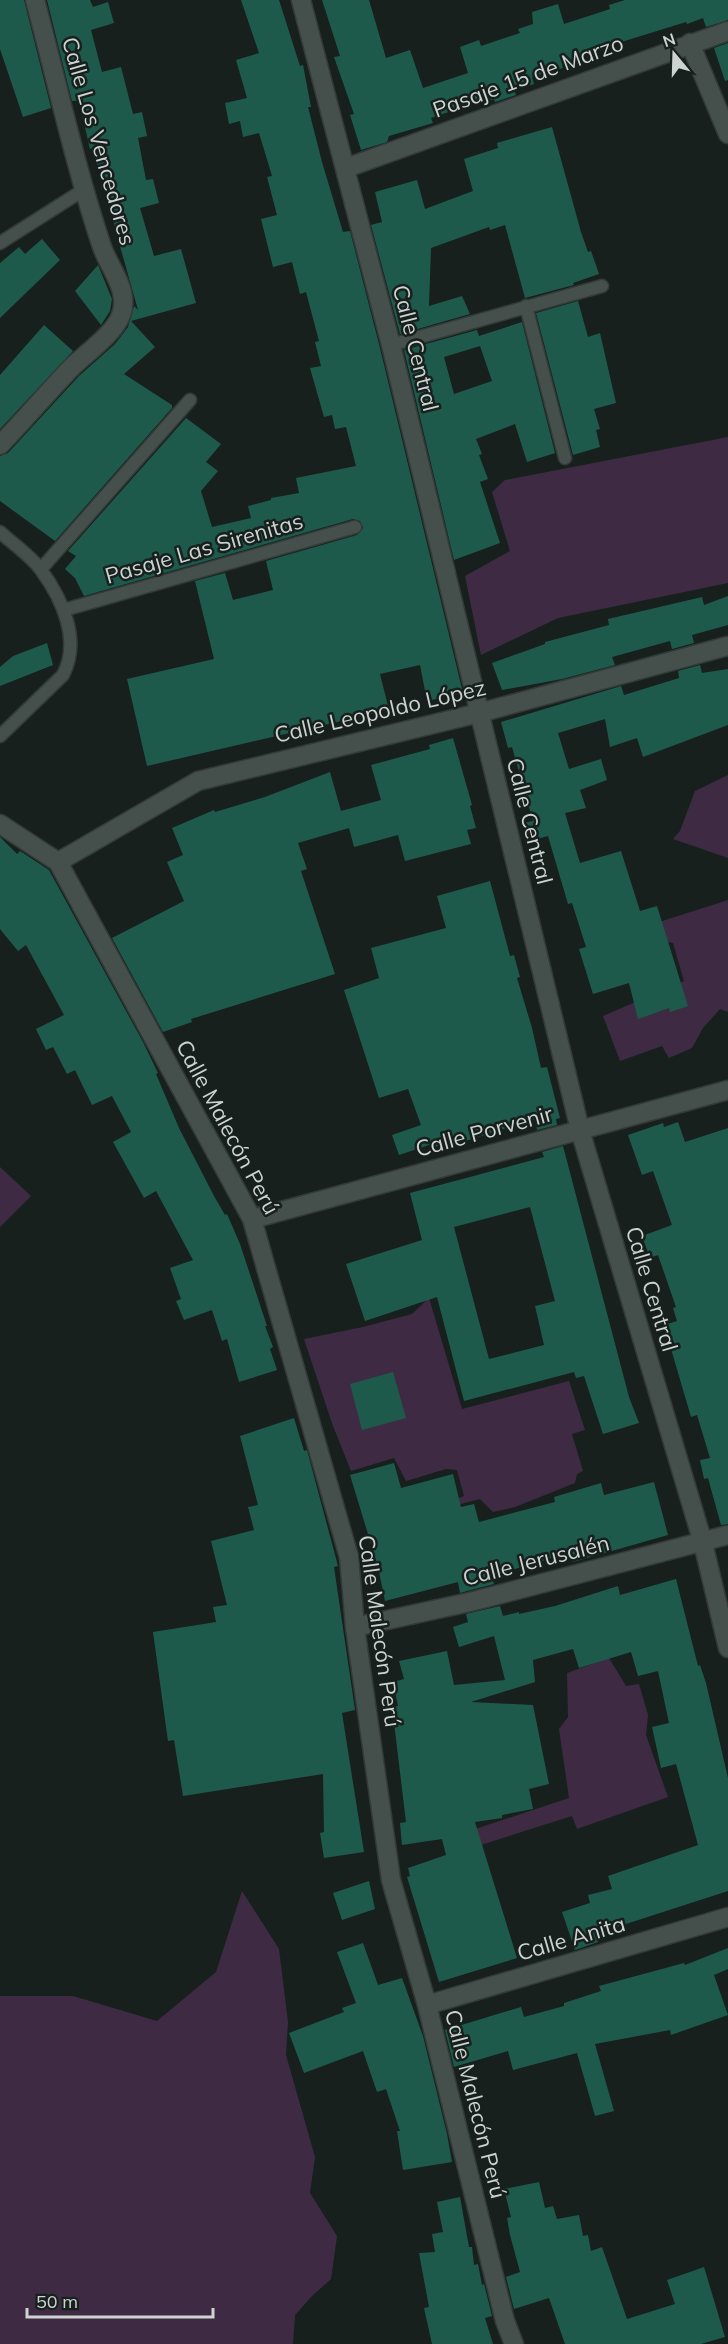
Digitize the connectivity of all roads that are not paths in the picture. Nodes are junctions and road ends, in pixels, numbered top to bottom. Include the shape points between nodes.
1 (35, 0) edge
2 (301, 0) edge
3 (728, 31) edge
4 (690, 43) junction
5 (728, 134) edge
6 (346, 168) junction
7 (85, 189) junction
8 (0, 243) edge
9 (602, 286) dead end
10 (526, 306) junction
11 (392, 345) junction
12 (190, 400) dead end
13 (0, 446) edge
14 (564, 458) dead end
15 (355, 527) dead end
16 (0, 532) edge
17 (41, 569) junction
18 (64, 610) junction
19 (728, 646) edge
20 (479, 713) junction
21 (0, 736) edge
22 (0, 824) edge
23 (58, 862) junction
24 (728, 1090) edge
25 (580, 1130) junction
26 (252, 1219) junction
27 (728, 1535) edge
28 (703, 1543) junction
29 (355, 1627) junction
30 (728, 1648) edge
31 (728, 1917) edge
32 (427, 2005) junction
33 (514, 2344) edge

1 - 7 street, Calle Los Vencedores
2 - 6 street, Calle Central
3 - 4 street, Pasaje 15 de Marzo
4 - 5 street
4 - 6 street, Pasaje 15 de Marzo
6 - 11 street, Calle Central
7 - 8 lane
7 - 13 street, Calle Los Vencedores via 103,250 123,293 124,307 116,324
9 - 10 lane
10 - 11 lane
10 - 14 lane
11 - 20 street, Calle Central
12 - 17 lane
15 - 18 lane, Pasaje Las Sirenitas
16 - 17 lane
17 - 18 lane
18 - 21 lane via 71,641 69,664 63,675
19 - 20 street, Calle Leopoldo López
20 - 23 street, Calle Leopoldo López via 198,781
20 - 25 street, Calle Central
22 - 23 street
23 - 26 street, Calle Malecón Perú
24 - 25 street, Calle Porvenir
25 - 26 street, Calle Porvenir
25 - 28 street, Calle Central
26 - 29 street, Calle Malecón Perú via 349,1557
27 - 28 street, Calle Jerusalén
28 - 29 street, Calle Jerusalén
28 - 30 street, Calle Central
29 - 32 street, Calle Malecón Perú via 391,1880
31 - 32 street, Calle Anita
32 - 33 street, Calle Malecón Perú via 505,2321

